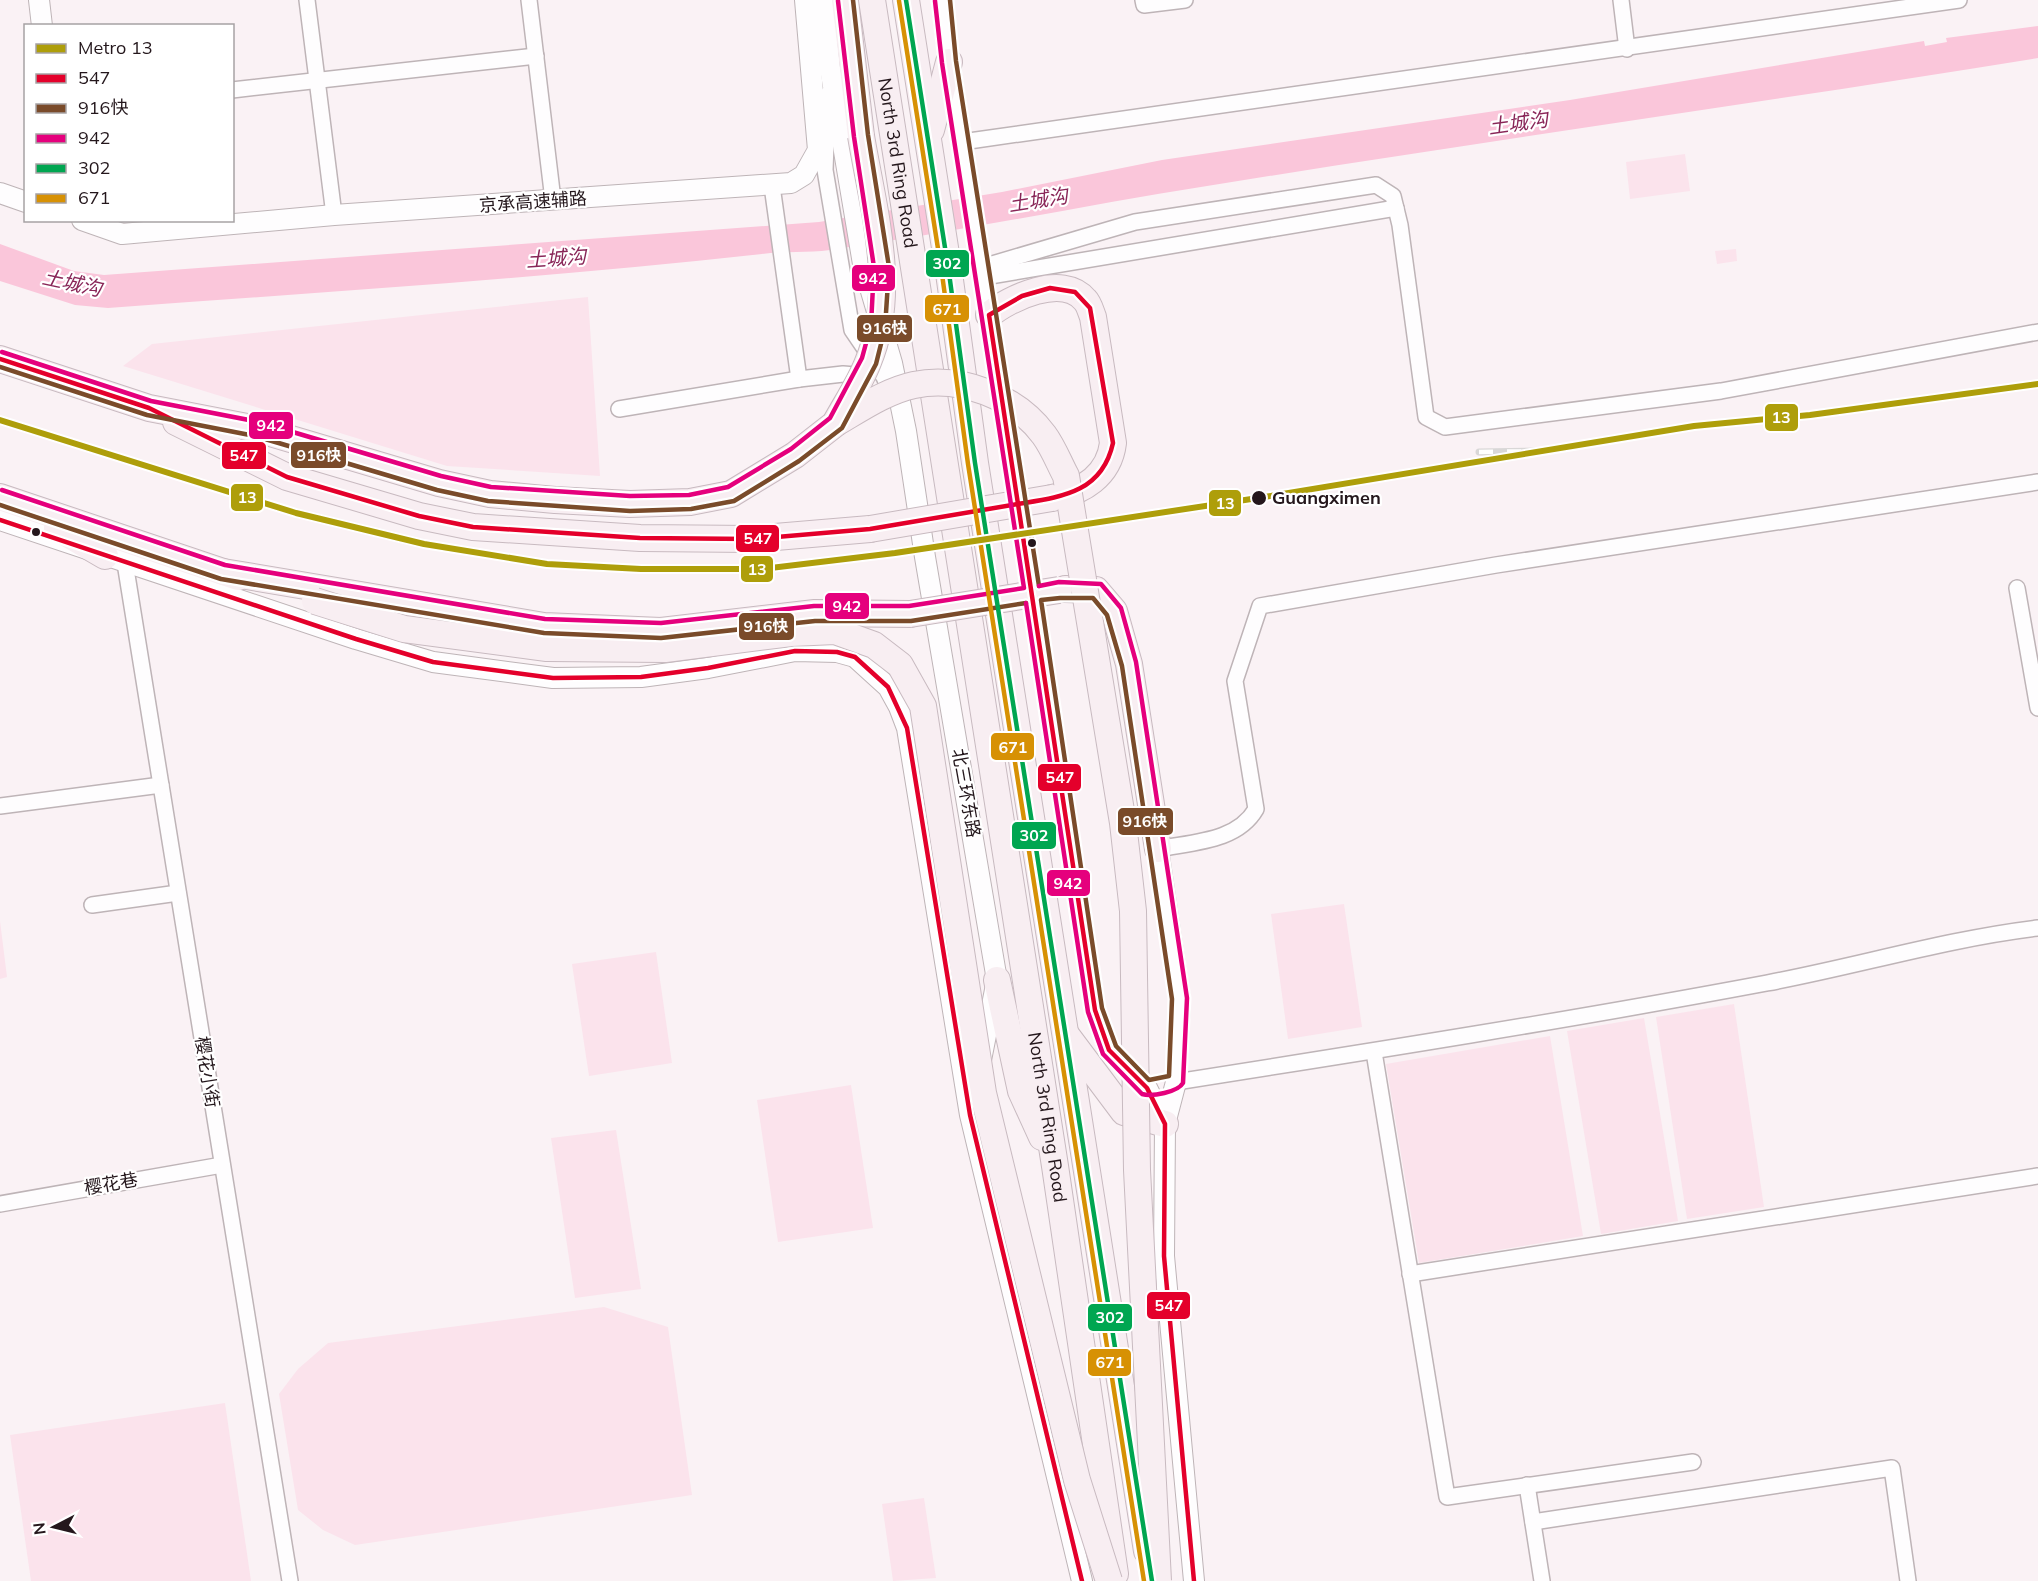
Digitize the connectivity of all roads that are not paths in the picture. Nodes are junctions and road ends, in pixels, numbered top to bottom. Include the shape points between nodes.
1 (39, 0) edge
2 (307, 0) edge
3 (530, 0) edge
4 (805, 0) edge
5 (823, 0) edge
6 (845, 0) edge
7 (872, 0) edge
8 (906, 0) edge
9 (942, 0) edge
10 (1143, 0) edge
11 (1185, 0) edge
12 (1621, 0) edge
13 (1959, 0) edge
14 (42, 24) edge
15 (1627, 48) junction
16 (536, 56) junction
17 (948, 62) junction
18 (830, 68) junction
19 (317, 80) junction
20 (234, 90) edge
21 (928, 139) junction
22 (964, 150) junction
23 (771, 186) junction
24 (0, 193) edge
25 (24, 201) edge
26 (553, 201) junction
27 (1396, 208) junction
28 (334, 215) junction
29 (88, 222) edge
30 (982, 264) junction
31 (989, 315) junction
32 (2038, 332) edge
33 (0, 359) edge
34 (799, 380) junction
35 (886, 382) junction
36 (149, 408) junction
37 (620, 409) dead end
38 (836, 423) junction
39 (906, 431) junction
40 (2038, 482) edge
41 (3, 506) edge
42 (115, 559) junction
43 (223, 572) junction
44 (2017, 588) dead end
45 (2038, 708) edge
46 (161, 785) junction
47 (0, 806) edge
48 (1158, 849) junction
49 (178, 893) junction
50 (92, 905) dead end
51 (2038, 928) edge
52 (998, 980) junction
53 (1065, 1034) junction
54 (1374, 1052) junction
55 (1176, 1082) junction
56 (1147, 1088) junction
57 (970, 1115) junction
58 (1165, 1124) junction
59 (222, 1165) junction
60 (1055, 1166) junction
61 (2038, 1176) edge
62 (0, 1204) edge
63 (1410, 1274) junction
64 (1693, 1462) dead end
65 (1527, 1485) junction
66 (1533, 1522) junction
67 (290, 1581) edge
68 (1082, 1581) edge
69 (1109, 1581) edge
70 (1116, 1581) edge
71 (1152, 1581) edge
72 (1158, 1581) edge
73 (1194, 1581) edge
74 (1542, 1581) edge
75 (1908, 1581) edge

1 - 14 street
2 - 19 street
3 - 16 street
4 - 23 street, 京承高速辅路 via 818,150 804,175 790,183
5 - 18 street, 北三环东路
6 - 38 highway, bridge via 882,267 878,326 869,361
7 - 60 highway, North 3rd Ring Road
8 - 21 highway, North 3rd Ring Road
9 - 17 street
10 - 11 street via 1144,5
12 - 15 street
13 - 15 street
15 - 22 street
16 - 19 street
16 - 26 street
17 - 21 highway
17 - 22 street
18 - 35 street via 825,170 841,269 852,330
18 - 39 street, 北三环东路 via 863,264 892,363
19 - 20 street
19 - 28 street
21 - 53 highway, North 3rd Ring Road
22 - 30 street
23 - 26 street, 京承高速辅路
23 - 34 street
24 - 25 street
26 - 28 street, 京承高速辅路
27 - 30 street
27 - 30 street via 1393,196 1376,185 1135,222
27 - 32 street via 1426,417 1445,427 1721,391
28 - 29 street, 京承高速辅路 via 122,234
30 - 31 street
31 - 36 highway, bridge via 1005,302 1033,292 1068,290 1085,299 1093,317 1113,443 1111,458 1088,484 1072,494 870,529 752,538 640,538 473,527 419,516 287,477
31 - 56 street via 1095,1010 1109,1050
33 - 36 highway
34 - 35 street via 843,374 876,377
34 - 37 street
35 - 39 street
36 - 38 highway via 257,429 439,483 490,494 630,504 690,502 731,494 795,455
38 - 72 highway, bridge via 877,399 914,385 957,383 1019,409 1045,436 1066,476 1123,823 1133,910 1137,1170
39 - 52 street, 北三环东路
40 - 48 street via 1496,565 1260,606 1235,681 1256,809 1249,821 1231,834
41 - 42 highway
41 - 43 highway
42 - 46 street, 樱花小街
42 - 57 street via 433,662 542,676 641,677 795,651 827,651 855,657 888,687 907,728
43 - 48 highway, bridge via 544,626 662,631 815,613 910,614 1059,590 1096,590 1114,611 1130,664
43 - 69 highway, bridge via 404,629 547,648 665,649 835,631 874,645 900,665 923,706 983,1093 1077,1480
44 - 45 street
46 - 47 street
46 - 49 street, 樱花小街
48 - 55 street via 1180,999
49 - 50 street
49 - 59 street, 樱花小街
51 - 54 street via 1990,934 1769,983
52 - 57 street, 北三环东路
52 - 60 highway via 1021,1091
53 - 58 highway via 1124,1112
53 - 71 highway, North 3rd Ring Road
54 - 55 street
54 - 63 street
55 - 56 street
55 - 58 street
56 - 58 street
57 - 68 street, 北三环东路
58 - 73 street via 1164,1256
59 - 62 street, 樱花巷
59 - 67 street, 樱花小街
60 - 70 highway, North 3rd Ring Road
61 - 63 street
63 - 65 street via 1447,1497
64 - 65 street
65 - 66 street
66 - 74 street
66 - 75 street via 1892,1468

